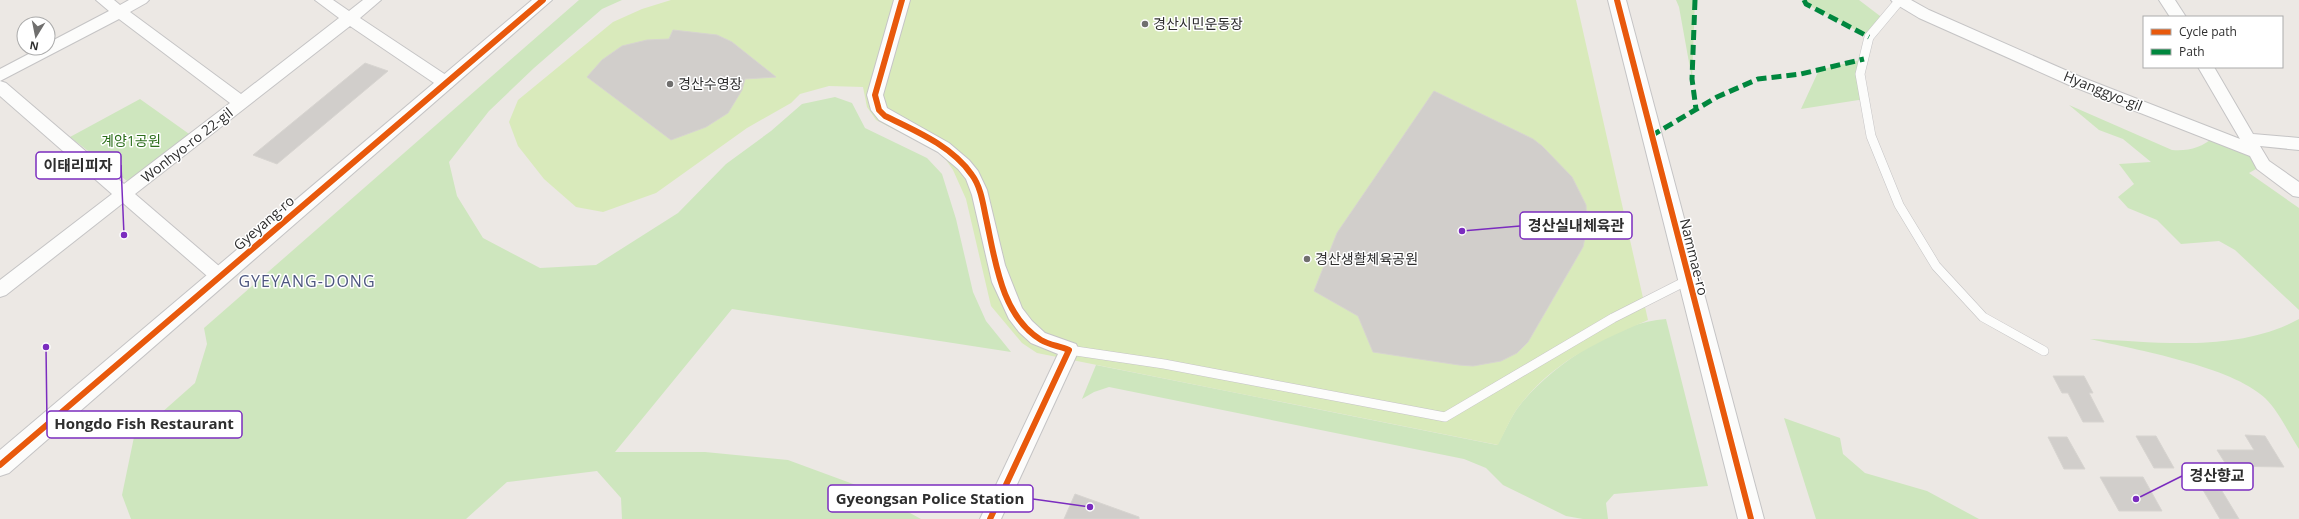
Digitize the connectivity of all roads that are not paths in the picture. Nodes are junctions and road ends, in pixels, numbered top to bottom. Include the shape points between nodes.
1 (104, 0) edge
2 (141, 0) edge
3 (323, 0) edge
4 (373, 0) edge
5 (543, 0) edge
6 (902, 0) edge
7 (1617, 0) edge
8 (1899, 0) edge
9 (2152, 0) edge
10 (2167, 1) edge
11 (119, 12) junction
12 (2177, 16) edge
13 (350, 18) junction
14 (2207, 68) edge
15 (0, 76) edge
16 (446, 83) junction
17 (0, 87) edge
18 (241, 103) junction
19 (2299, 144) edge
20 (2251, 146) junction
21 (2299, 191) edge
22 (123, 194) junction
23 (220, 277) junction
24 (1688, 280) junction
25 (0, 290) edge
26 (1069, 350) junction
27 (2044, 351) dead end
28 (0, 465) edge
29 (990, 519) edge
30 (1751, 519) edge

1 - 11 street
2 - 11 street
3 - 13 street
4 - 13 street, Wonhyo-ro 22-gil
5 - 16 street, Gyeyang-ro
6 - 26 street via 875,95 879,110 885,116 941,146 964,165 978,186 1009,305 1017,318 1038,339
7 - 24 street, Nammae-ro
8 - 20 street, Hyanggyo-gil via 1924,14 2075,80
8 - 27 lane via 1869,37 1860,74 1871,136 1899,205 1936,266 1983,317
9 - 10 street
10 - 12 street
11 - 15 street
11 - 18 street
13 - 16 street
13 - 18 street, Wonhyo-ro 22-gil
14 - 20 street
16 - 23 street, Gyeyang-ro
17 - 22 street
18 - 22 street, Wonhyo-ro 22-gil
19 - 20 street
20 - 21 street via 2263,165
22 - 23 street
22 - 25 street, Wonhyo-ro 22-gil
23 - 28 street, Gyeyang-ro
24 - 26 lane via 1614,318 1445,417 1164,364
24 - 30 street, Nammae-ro
26 - 29 street

